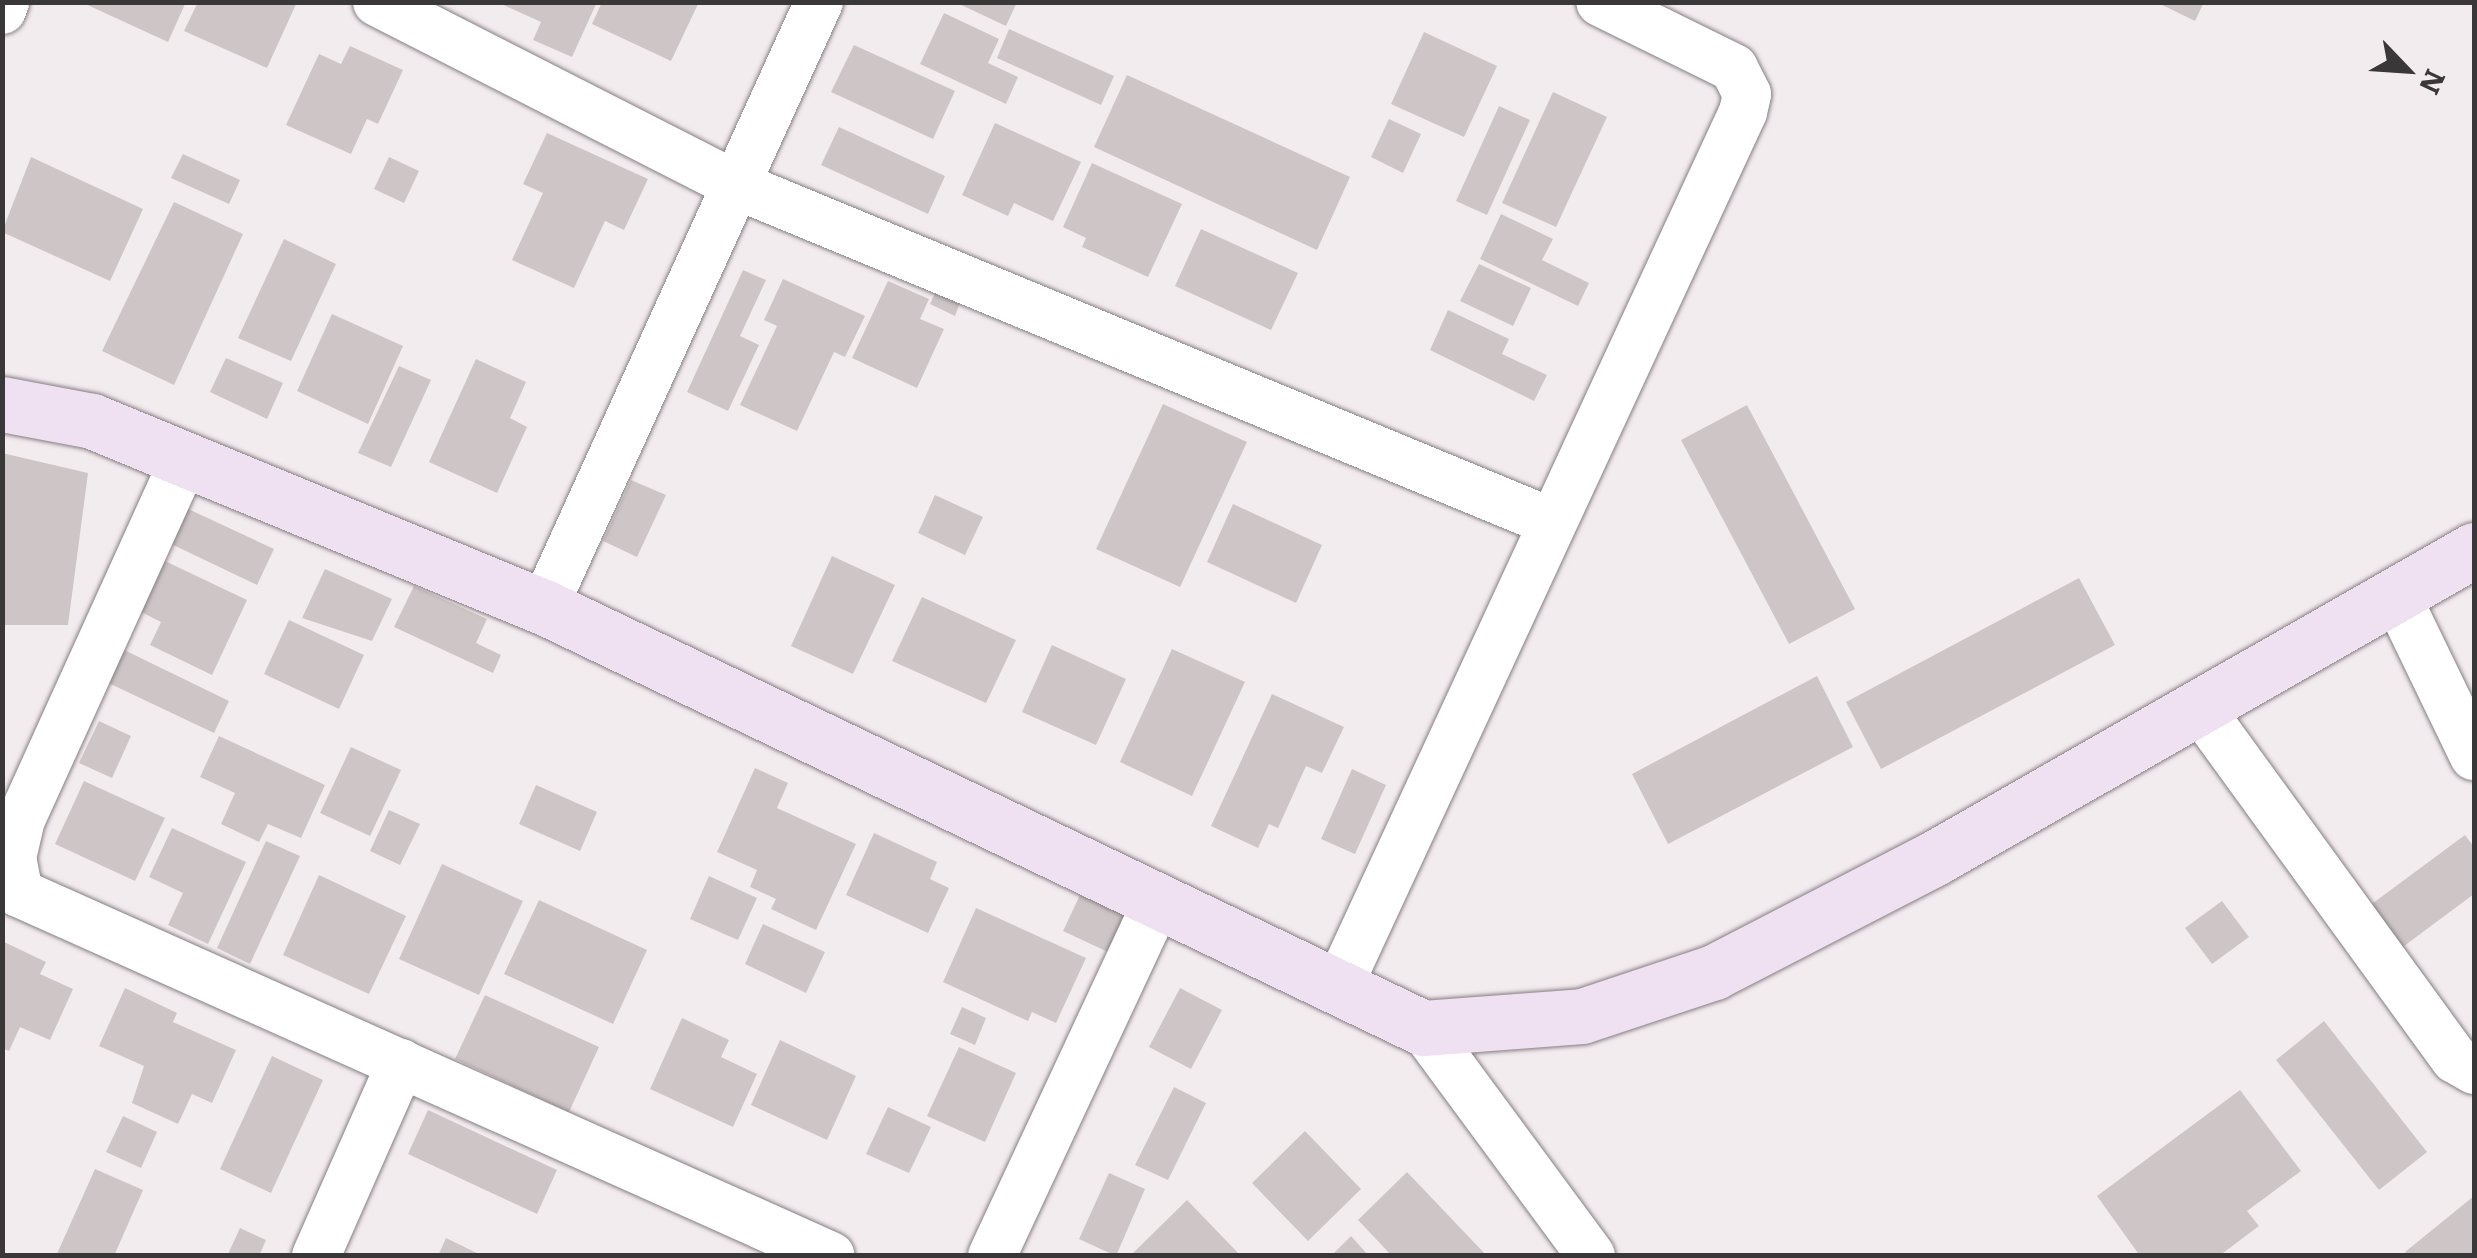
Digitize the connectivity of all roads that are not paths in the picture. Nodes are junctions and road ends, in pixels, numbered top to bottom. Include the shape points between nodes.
1 (5, 2) edge
2 (377, 2) edge
3 (820, 2) edge
4 (1600, 2) edge
5 (2, 10) edge
6 (736, 186) junction
7 (2, 404) edge
8 (185, 458) junction
9 (1551, 522) junction
10 (2474, 550) edge
11 (2396, 595) junction
12 (544, 607) junction
13 (2199, 707) junction
14 (2474, 756) edge
15 (1159, 898) junction
16 (1340, 984) junction
17 (1423, 1028) junction
18 (401, 1063) junction
19 (2474, 1070) edge
20 (1588, 1255) edge
21 (316, 1256) edge
22 (831, 1256) edge
23 (992, 1256) edge

1 - 5 street
2 - 6 street
3 - 6 street
4 - 9 street via 1734,68 1747,94
6 - 9 street
6 - 12 street
7 - 8 street via 92,421
8 - 12 street
8 - 18 street via 21,820 12,858 19,892
9 - 16 street
10 - 11 street
11 - 13 street
11 - 14 street
12 - 15 street
13 - 17 street via 1828,916 1669,990 1582,1016
13 - 19 street via 2455,1059
15 - 16 street
15 - 23 street
16 - 17 street
17 - 20 street
18 - 21 street
18 - 22 street

